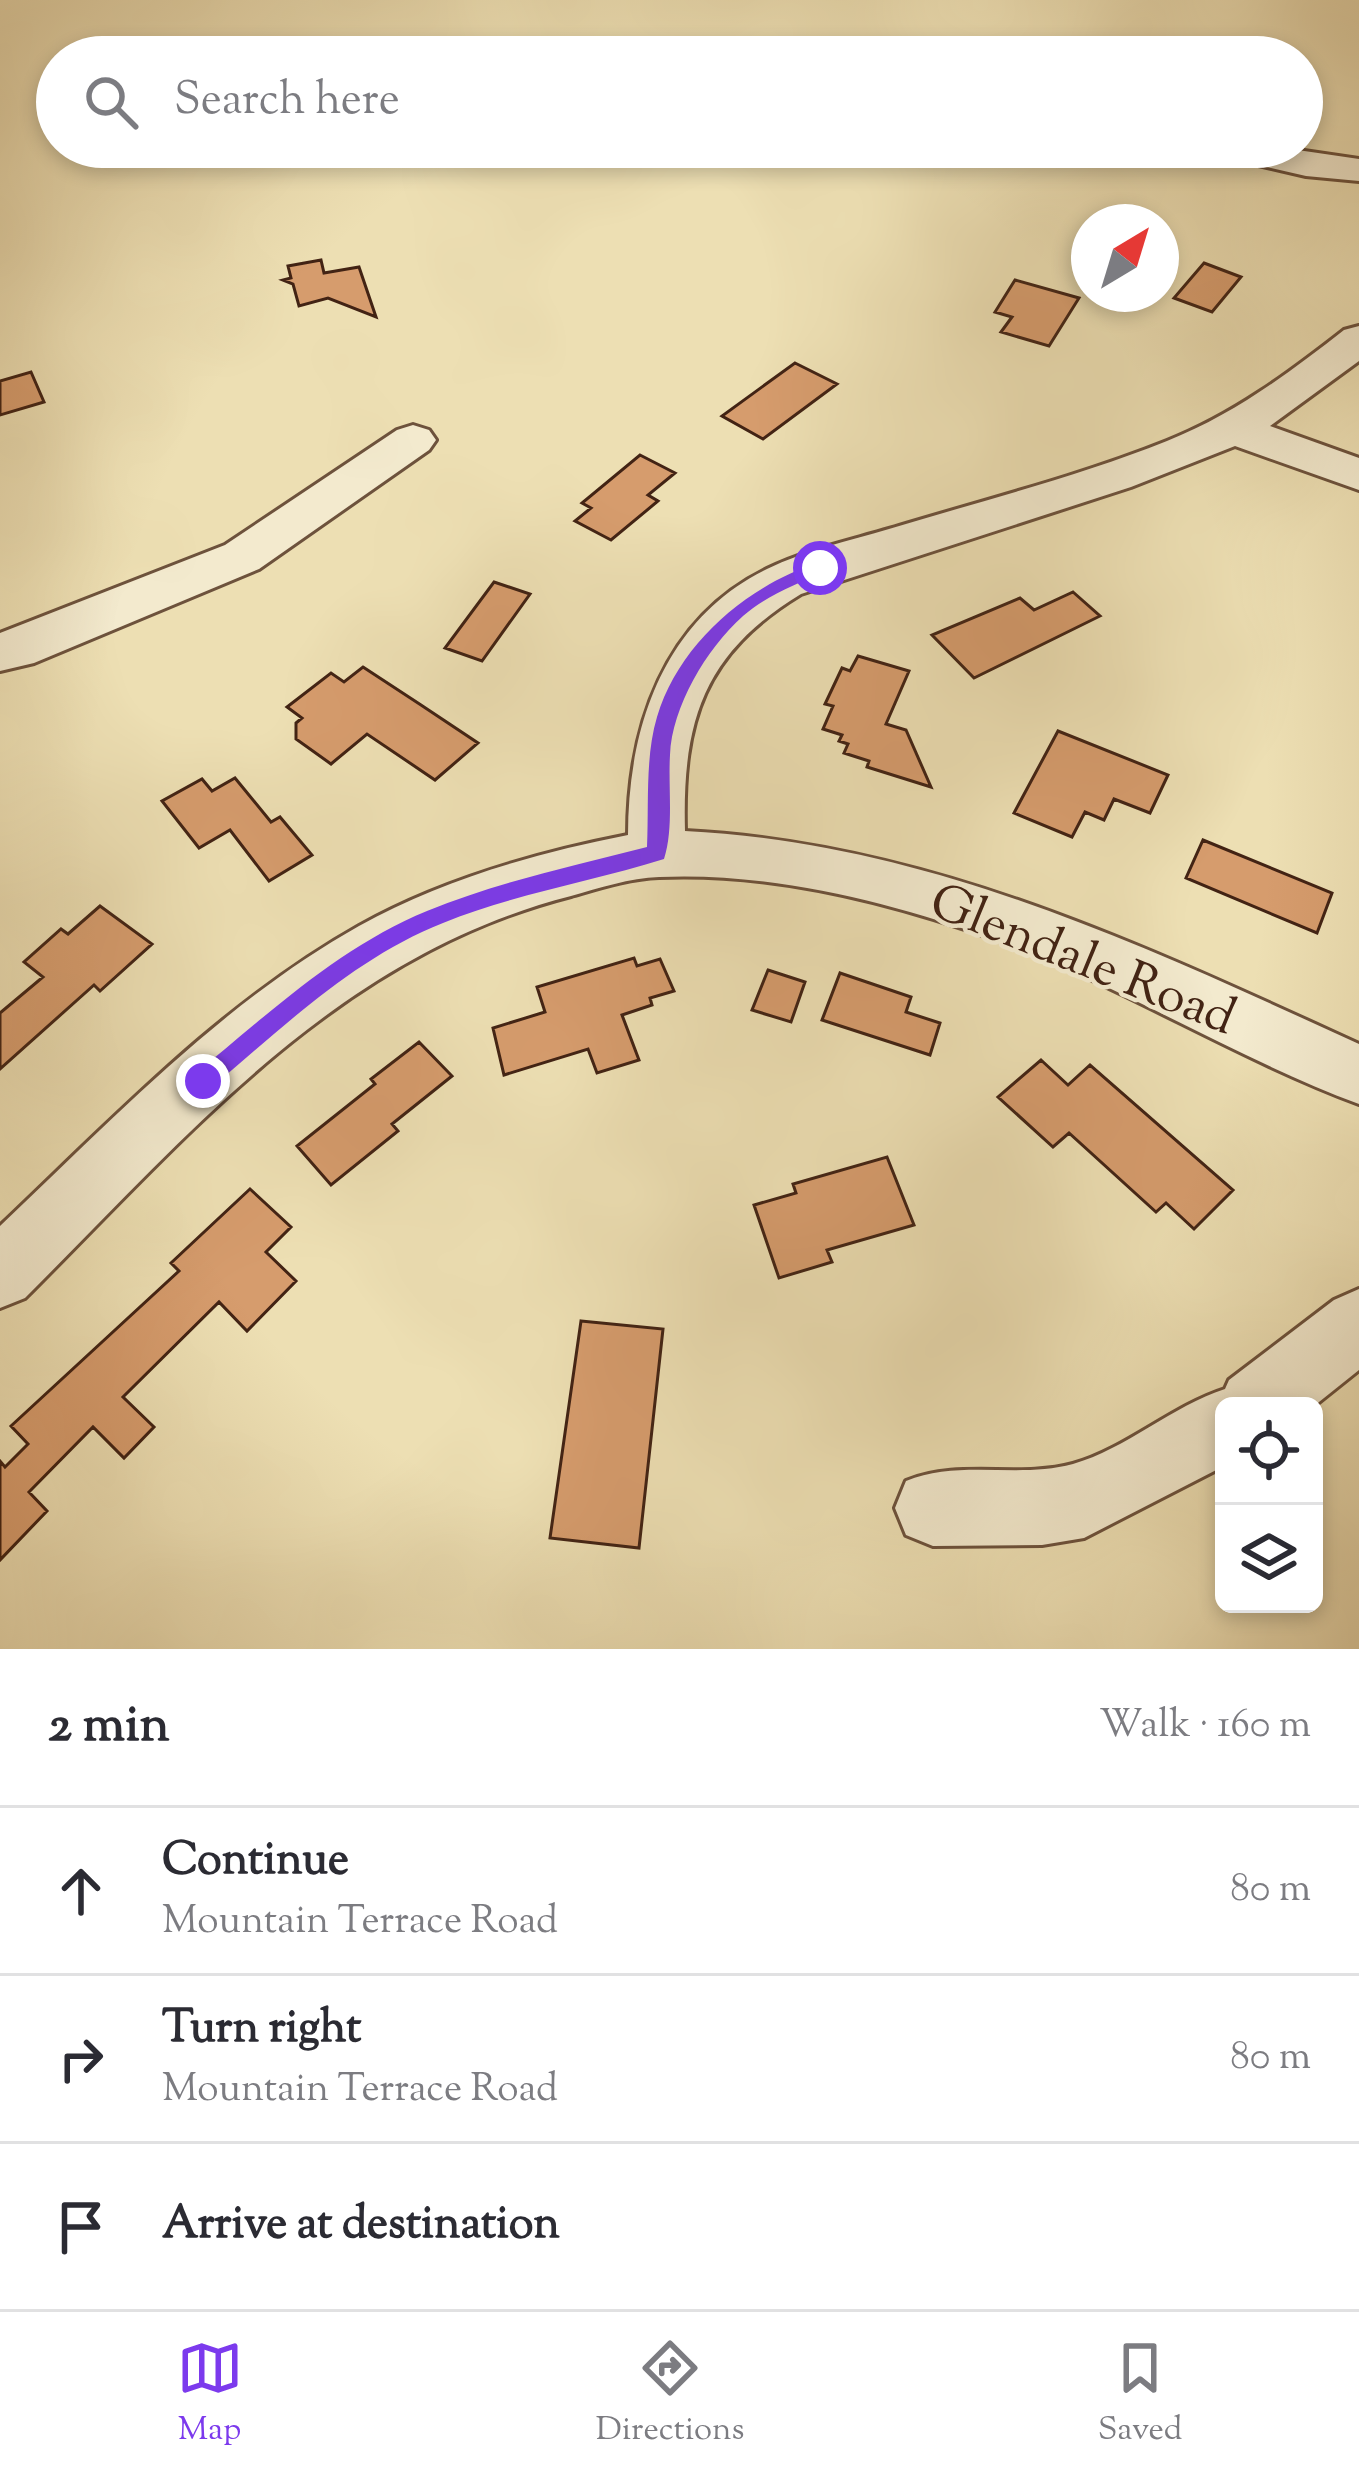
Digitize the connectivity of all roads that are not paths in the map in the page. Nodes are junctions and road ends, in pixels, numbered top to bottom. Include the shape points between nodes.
1 (1323, 167) edge
2 (1359, 170) edge
3 (1359, 339) edge
4 (1233, 430) junction
5 (413, 440) dead end
6 (1359, 475) edge
7 (0, 652) edge
8 (657, 853) junction
9 (1359, 1075) edge
10 (0, 1274) edge
11 (1359, 1325) edge
12 (1267, 1397) edge
13 (1215, 1431) edge
14 (933, 1508) dead end

1 - 2 street
3 - 4 street
4 - 6 street
4 - 8 street via 820,568 748,602 698,656 666,718
5 - 7 street via 242,557
8 - 9 street, Glendale Road via 800,864 945,894
8 - 10 street, Glendale Road via 431,918 347,965 203,1081
11 - 12 street
13 - 14 street via 1084,1500

